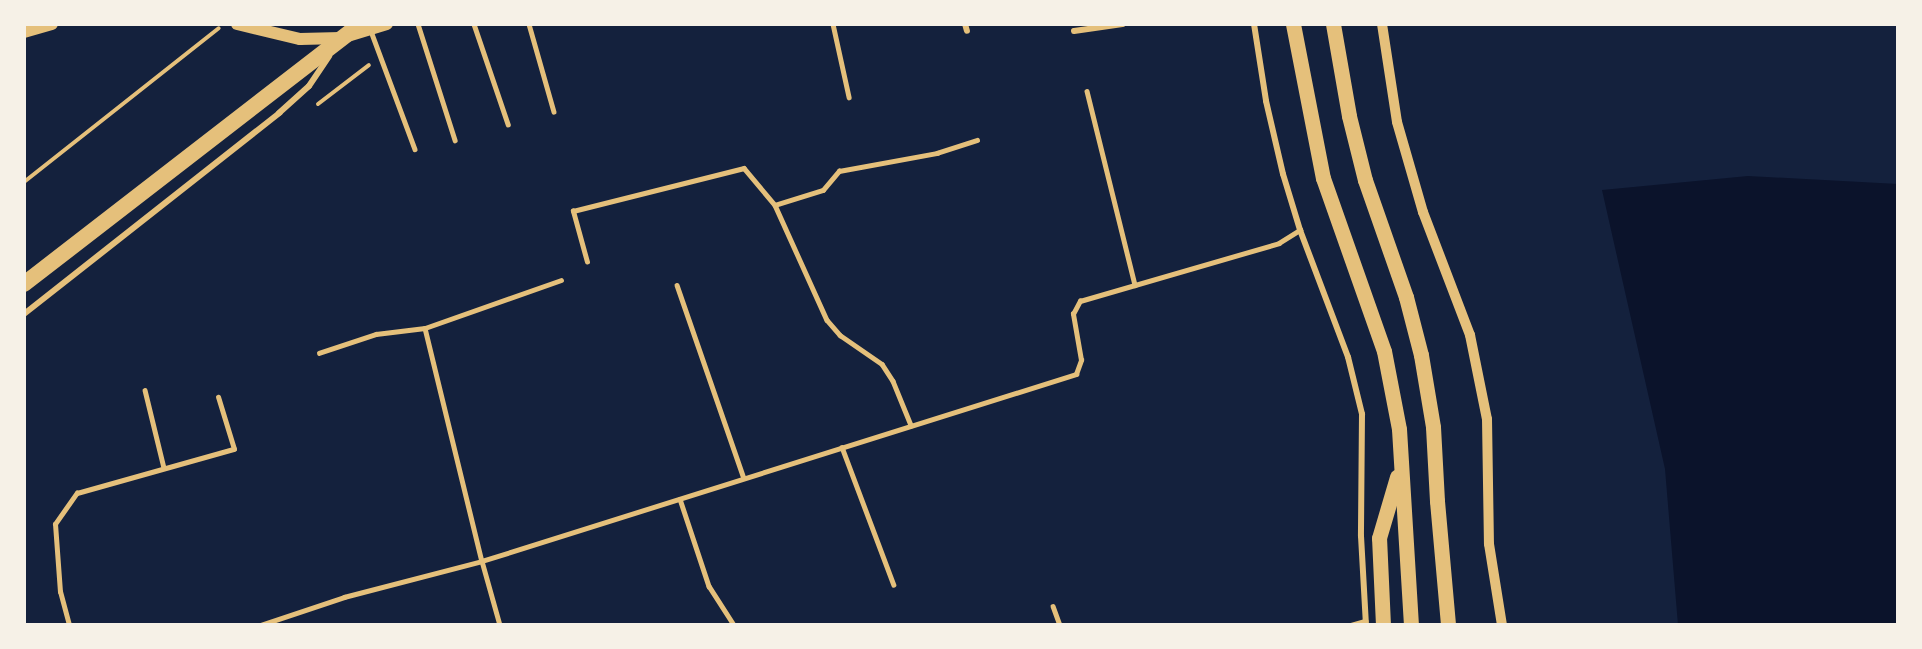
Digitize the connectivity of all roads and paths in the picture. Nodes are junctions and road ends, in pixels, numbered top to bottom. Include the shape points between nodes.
1 (52, 24) edge
2 (224, 24) edge
3 (237, 24) edge
4 (387, 24) edge
5 (418, 24) edge
6 (474, 24) edge
7 (529, 24) edge
8 (833, 24) edge
9 (1123, 24) edge
10 (1254, 24) edge
11 (1293, 24) edge
12 (1334, 24) edge
13 (1382, 24) edge
14 (365, 27) edge
15 (1074, 31) dead end
16 (24, 32) edge
17 (341, 38) junction
18 (1087, 91) dead end
19 (849, 97) dead end
20 (554, 112) dead end
21 (508, 124) dead end
22 (455, 140) dead end
23 (977, 140) dead end
24 (415, 149) dead end
25 (24, 182) edge
26 (775, 205) junction
27 (1300, 230) junction
28 (587, 262) dead end
29 (561, 280) dead end
30 (24, 284) edge
31 (677, 285) dead end
32 (1135, 285) junction
33 (24, 314) edge
34 (425, 328) junction
35 (319, 353) dead end
36 (146, 390) dead end
37 (218, 397) dead end
38 (911, 425) junction
39 (842, 447) junction
40 (164, 468) junction
41 (1400, 468) junction
42 (744, 478) junction
43 (680, 499) junction
44 (482, 561) junction
45 (894, 585) dead end
46 (1053, 606) dead end
47 (1365, 623) edge
48 (69, 625) edge
49 (261, 625) edge
50 (500, 625) edge
51 (734, 625) edge
52 (1060, 625) edge
53 (1351, 625) edge
54 (1383, 625) edge
55 (1411, 625) edge
56 (1448, 625) edge
57 (1502, 625) edge

1 - 16 main road
2 - 25 path
3 - 17 main road via 300,39
4 - 14 main road
5 - 22 lane
6 - 21 lane
7 - 20 lane
8 - 19 lane
9 - 15 street
10 - 27 street via 1266,101
11 - 41 main road via 1323,177 1384,351 1399,429
12 - 56 main road via 1349,116 1365,180 1406,297 1421,355 1433,427
13 - 57 street via 1397,122 1422,212 1470,336 1486,419 1489,544
14 - 17 main road
14 - 24 lane
14 - 30 highway
17 - 33 street via 296,99
18 - 32 lane
23 - 26 lane via 937,153 839,171 823,190
26 - 28 lane via 744,168 573,211
26 - 38 lane via 827,320 840,335 882,363
27 - 32 lane via 1279,243
27 - 47 street via 1348,357 1362,414
29 - 34 lane
31 - 42 lane
32 - 38 lane via 1080,301 1073,314 1081,360 1076,374
34 - 35 lane via 376,334
34 - 44 lane
36 - 40 lane
37 - 40 lane via 234,449
38 - 39 lane
39 - 42 lane
39 - 45 lane
40 - 48 lane via 78,493 55,524 60,592
41 - 54 main road via 1379,538
41 - 55 main road
42 - 43 lane
43 - 44 lane
43 - 51 lane via 709,586
44 - 49 lane via 344,597
44 - 50 lane
46 - 52 lane
47 - 53 lane

